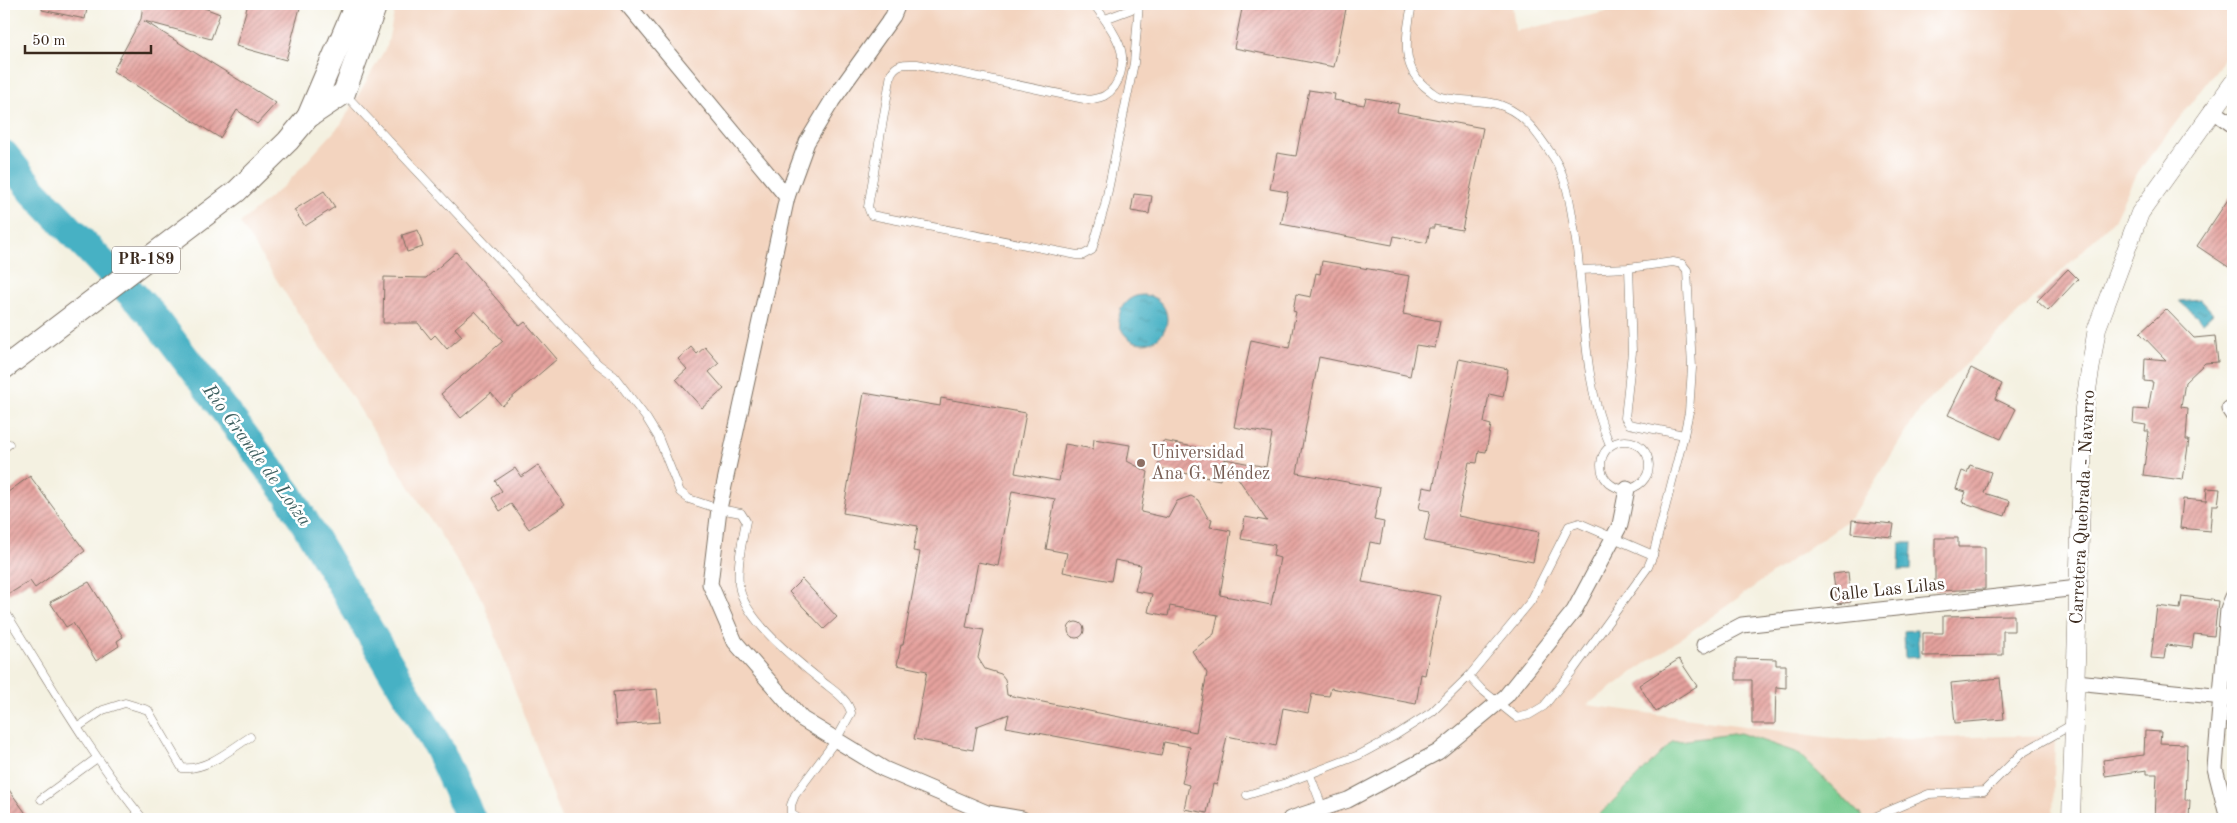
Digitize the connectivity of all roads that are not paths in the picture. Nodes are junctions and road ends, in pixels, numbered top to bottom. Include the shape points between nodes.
1 (627, 4) edge
2 (898, 4) edge
3 (1094, 4) edge
4 (1412, 4) edge
5 (358, 5) edge
6 (1140, 5) edge
7 (1105, 19) junction
8 (2233, 83) edge
9 (344, 93) junction
10 (2212, 110) junction
11 (308, 117) junction
12 (2233, 125) edge
13 (787, 197) junction
14 (1629, 268) junction
15 (1580, 270) junction
16 (4, 368) edge
17 (1684, 436) junction
18 (1610, 445) junction
19 (1627, 489) junction
20 (719, 509) junction
21 (1613, 538) junction
22 (1653, 555) junction
23 (2078, 588) junction
24 (2233, 597) edge
25 (4, 610) edge
26 (1704, 646) dead end
27 (1469, 676) junction
28 (2076, 682) junction
29 (2227, 697) edge
30 (1498, 704) junction
31 (2074, 723) junction
32 (78, 728) junction
33 (250, 736) dead end
34 (836, 740) junction
35 (97, 758) junction
36 (1310, 775) junction
37 (1247, 795) dead end
38 (42, 799) dead end
39 (1323, 809) junction
40 (1002, 817) edge
41 (142, 819) edge
42 (799, 819) edge
43 (1022, 819) edge
44 (1290, 819) edge
45 (1874, 819) edge
46 (2071, 819) edge
47 (2228, 819) edge

1 - 13 street
2 - 13 street via 807,142
3 - 7 lane
4 - 15 lane via 1407,60 1420,83 1438,96 1505,107 1528,122 1555,161 1569,198
5 - 9 main road, PR-189
5 - 11 main road, PR-189
6 - 7 lane
6 - 7 lane via 1134,63 1105,205 1092,250 1077,255 876,217 868,212 894,68 900,64 917,64 1089,100 1103,97 1118,82 1122,54 1120,44
8 - 10 street, Carretera Quebrada - Navarro
9 - 11 main road, PR-189
9 - 20 lane via 598,364 614,376 658,438 680,492 689,499
10 - 12 street
10 - 23 street, Carretera Quebrada - Navarro via 2140,213 2097,328 2084,408
11 - 16 main road, PR-189 via 237,191
13 - 20 street
14 - 15 lane
14 - 17 lane via 1632,352 1626,418 1629,424
14 - 17 lane via 1673,262 1682,264 1687,270 1692,368
15 - 18 lane via 1590,380 1599,420
17 - 22 lane
18 - 19 lane via 1602,456 1602,475 1616,488
18 - 19 lane via 1624,440 1634,442 1647,455 1648,474 1635,488
19 - 21 street via 1620,525
20 - 34 street via 710,584 735,642 802,719
20 - 34 lane via 741,514 746,521 739,588 761,625 850,707 849,718
21 - 22 lane
21 - 27 lane via 1579,523 1569,526 1531,602
21 - 30 street via 1574,611
22 - 30 lane via 1585,654 1544,706 1517,718
23 - 26 street, Calle Las Lilas via 1742,625
23 - 28 street, Carretera Quebrada - Navarro
24 - 29 street via 2228,609
25 - 32 lane
27 - 30 lane
27 - 36 lane via 1432,712 1396,735
28 - 29 street
28 - 31 street, Carretera Quebrada - Navarro
29 - 47 street via 2215,768
30 - 39 street via 1438,752 1348,800
31 - 45 lane via 2022,754 1984,791 1929,794
31 - 46 street, Carretera Quebrada - Navarro
32 - 33 lane via 103,710 125,703 148,710 182,768 193,769
32 - 35 lane
34 - 40 street via 884,769
34 - 42 lane via 795,795 790,814
35 - 38 lane
35 - 41 lane
36 - 37 lane
36 - 39 lane
39 - 44 street
40 - 43 street

